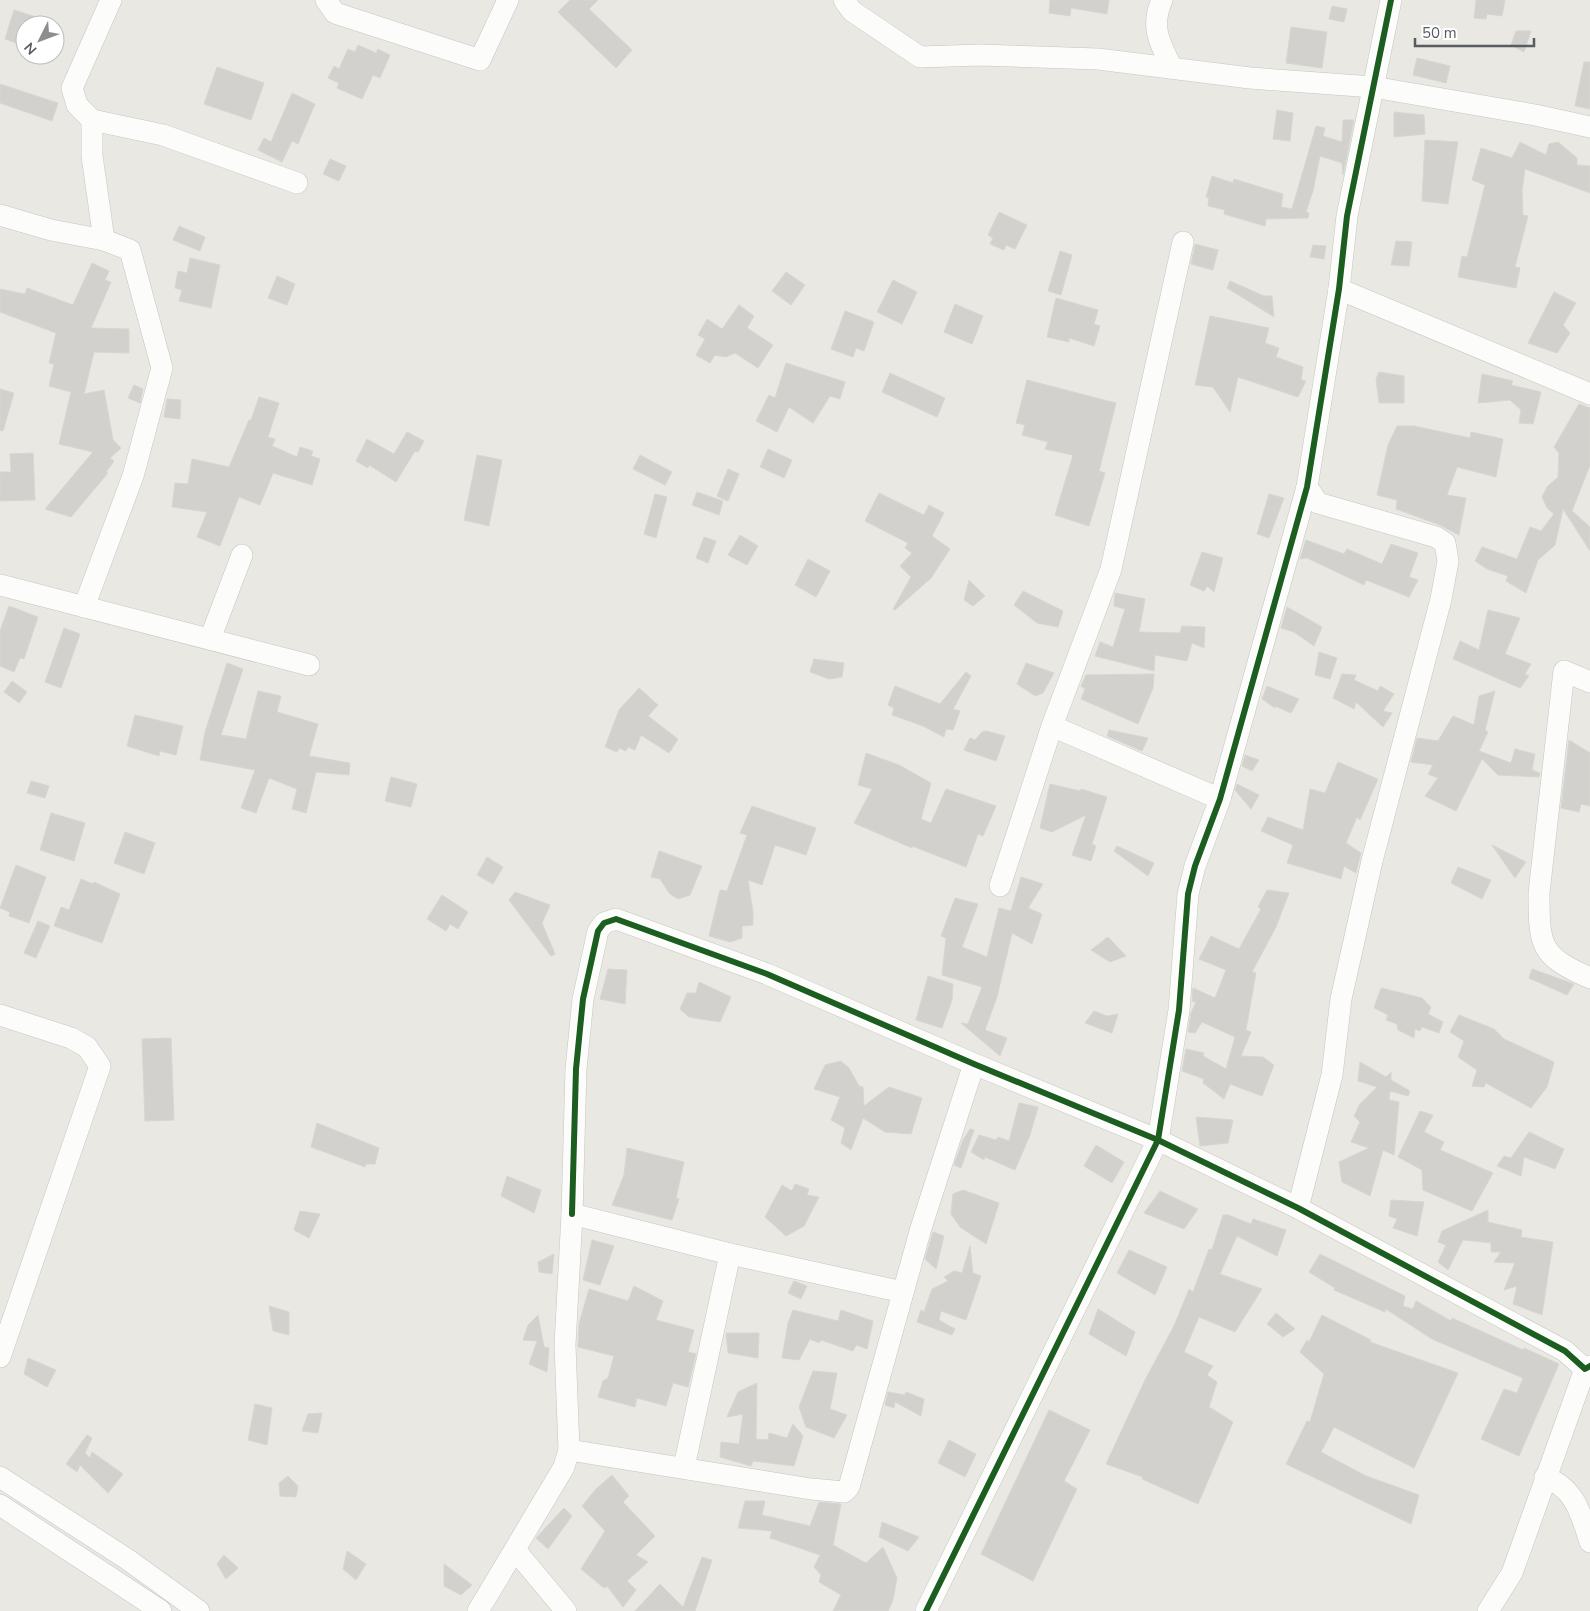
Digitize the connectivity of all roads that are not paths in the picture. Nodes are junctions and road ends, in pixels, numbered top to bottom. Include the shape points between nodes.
1 (111, 0) edge
2 (326, 0) edge
3 (508, 0) edge
4 (844, 0) edge
5 (1162, 0) edge
6 (1391, 0) edge
7 (1172, 68) junction
8 (1373, 86) junction
9 (92, 120) junction
10 (1590, 127) edge
11 (297, 183) dead end
12 (0, 215) edge
13 (104, 240) junction
14 (1183, 242) dead end
15 (1339, 289) junction
16 (1590, 394) edge
17 (1307, 487) junction
18 (242, 555) dead end
19 (0, 585) edge
20 (84, 607) junction
21 (210, 640) junction
22 (309, 665) dead end
23 (1590, 682) edge
24 (1052, 726) junction
25 (1220, 799) junction
26 (1000, 886) dead end
27 (1590, 978) edge
28 (0, 1014) edge
29 (974, 1064) junction
30 (1158, 1140) junction
31 (1298, 1208) junction
32 (572, 1214) junction
33 (730, 1254) junction
34 (903, 1292) junction
35 (0, 1356) edge
36 (1587, 1367) edge
37 (569, 1450) junction
38 (684, 1467) junction
39 (0, 1477) edge
40 (1544, 1477) junction
41 (0, 1505) edge
42 (1590, 1542) edge
43 (515, 1550) junction
44 (161, 1611) edge
45 (199, 1611) edge
46 (478, 1611) edge
47 (566, 1611) edge
48 (926, 1611) edge
49 (1488, 1611) edge

1 - 9 street via 72,88 77,105
2 - 3 street via 334,13 480,60
4 - 7 street via 852,11 920,57 980,54
5 - 7 street via 1158,8 1156,37
6 - 8 street
7 - 8 street via 1250,78
8 - 10 street
8 - 15 street via 1347,216
9 - 11 street via 164,135
9 - 13 street via 92,156
12 - 13 street via 51,230
13 - 20 street via 130,250 162,368 133,476
14 - 24 street via 1111,568
15 - 16 street
15 - 17 street
17 - 25 street
17 - 31 street via 1318,503 1436,537 1444,543 1448,560 1441,599 1355,935 1341,999 1332,1075
18 - 21 street
19 - 20 street
20 - 21 street
21 - 22 street
23 - 27 street via 1564,671 1544,838 1539,930 1545,949 1557,961
24 - 25 street
24 - 26 street
25 - 30 street via 1188,894 1179,1010
28 - 35 street via 71,1038 87,1047 100,1066
29 - 30 street
29 - 32 street via 767,974 616,919 610,920 598,931 582,999 576,1069
29 - 34 street
30 - 31 street
30 - 48 street
31 - 36 street via 1565,1351
32 - 33 street
32 - 37 street via 565,1345
33 - 34 street
33 - 38 street
34 - 38 street via 852,1481 844,1492 811,1490
36 - 40 street
37 - 38 street
37 - 43 street via 564,1467
39 - 45 street via 128,1559
40 - 42 street via 1564,1487 1576,1502
40 - 49 street via 1512,1573
41 - 44 street
43 - 46 street
43 - 47 street

